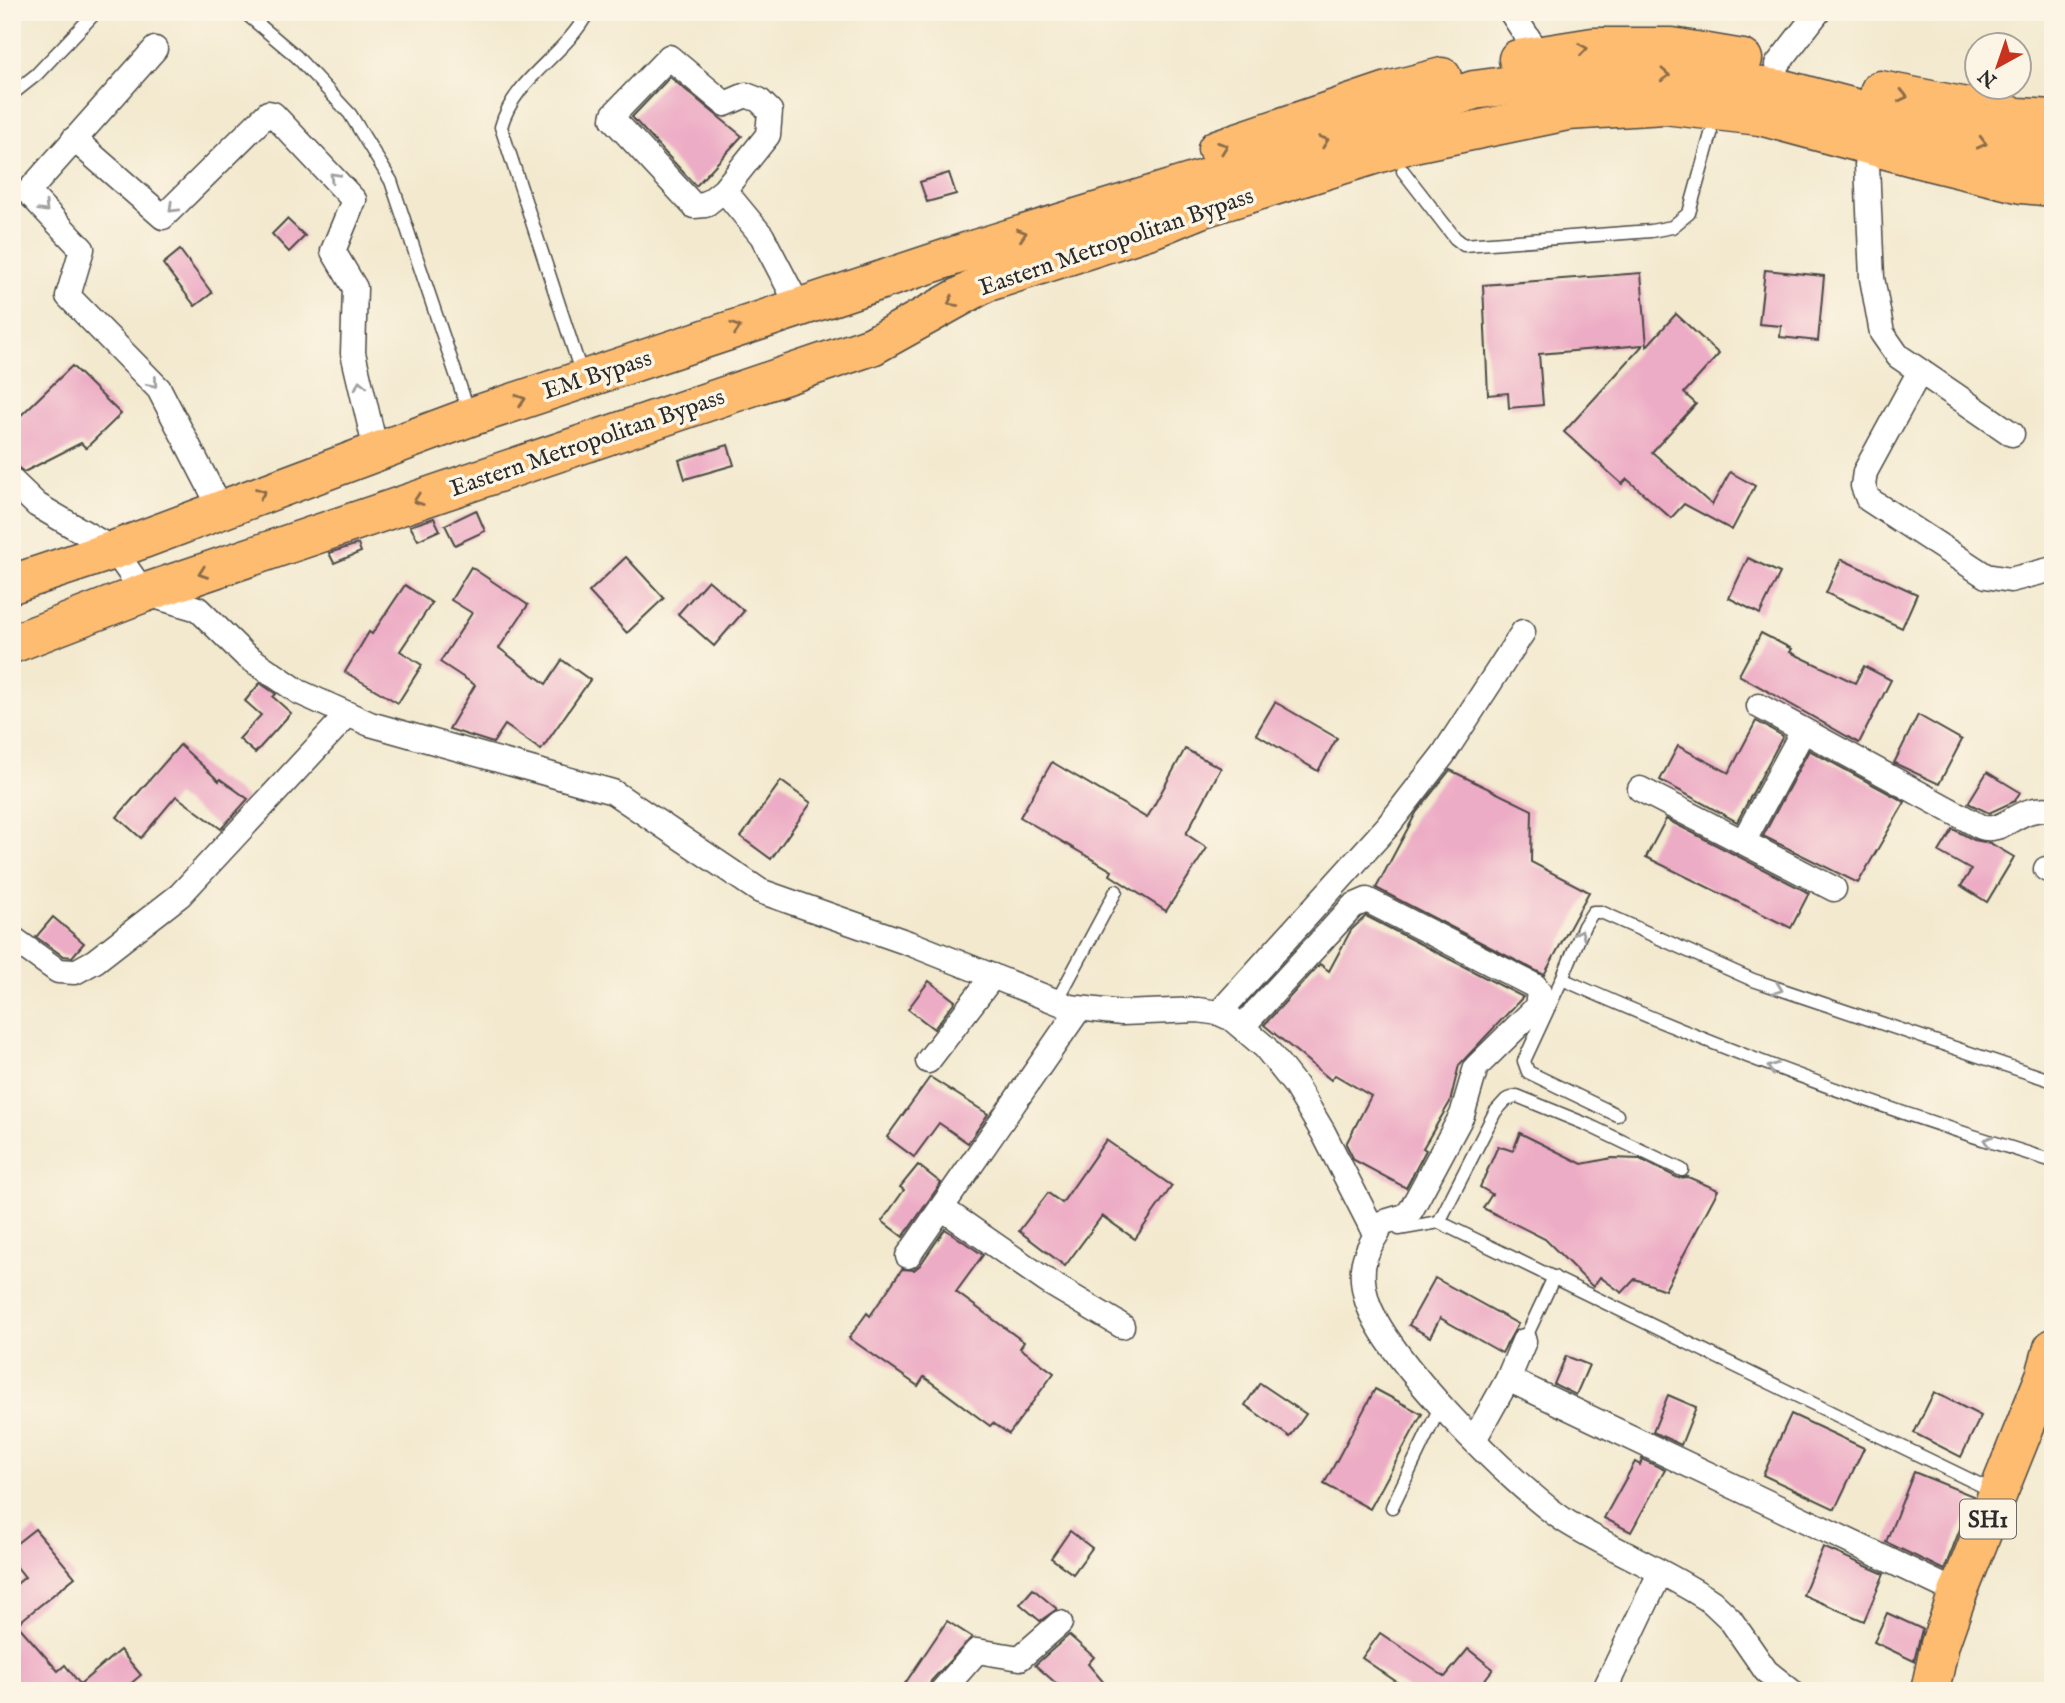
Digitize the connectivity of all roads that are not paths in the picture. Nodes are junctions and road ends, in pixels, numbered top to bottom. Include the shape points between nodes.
1 (96, 12) edge
2 (244, 12) edge
3 (588, 12) edge
4 (1511, 12) edge
5 (1818, 12) edge
6 (155, 50) dead end
7 (1540, 56) junction
8 (1777, 65) junction
9 (12, 94) edge
10 (2053, 119) edge
11 (1711, 134) junction
12 (74, 139) junction
13 (2053, 156) edge
14 (1867, 165) junction
15 (1403, 171) junction
16 (2053, 187) edge
17 (724, 190) junction
18 (1195, 197) junction
19 (1100, 210) junction
20 (2053, 212) edge
21 (1154, 228) junction
22 (977, 267) junction
23 (799, 307) junction
24 (1920, 371) junction
25 (583, 379) junction
26 (470, 416) junction
27 (2012, 434) dead end
28 (376, 451) junction
29 (12, 481) edge
30 (221, 509) junction
31 (114, 550) junction
32 (2053, 569) edge
33 (12, 584) edge
34 (144, 593) junction
35 (1523, 632) dead end
36 (12, 644) edge
37 (1759, 706) dead end
38 (348, 713) junction
39 (1803, 731) junction
40 (1640, 789) dead end
41 (2053, 810) edge
42 (1743, 842) junction
43 (1834, 889) dead end
44 (1116, 891) dead end
45 (12, 938) edge
46 (993, 976) junction
47 (1562, 979) junction
48 (1068, 1005) junction
49 (1219, 1013) junction
50 (1242, 1027) junction
51 (928, 1061) dead end
52 (2053, 1081) edge
53 (1617, 1115) dead end
54 (2053, 1161) edge
55 (1682, 1170) dead end
56 (943, 1209) junction
57 (1439, 1222) junction
58 (1374, 1229) junction
59 (908, 1256) dead end
60 (1554, 1277) junction
61 (1122, 1326) dead end
62 (1524, 1341) joint
63 (2053, 1348) edge
64 (1508, 1379) junction
65 (1441, 1404) junction
66 (1474, 1440) junction
67 (1998, 1494) junction
68 (1392, 1507) dead end
69 (1660, 1573) junction
70 (1958, 1593) junction
71 (1060, 1623) dead end
72 (1937, 1689) edge
73 (942, 1691) edge
74 (1604, 1691) edge
75 (1791, 1691) edge

1 - 9 lane
2 - 26 lane via 296,56 350,114 391,181
3 - 25 lane via 578,30 517,92 501,127
4 - 7 street
5 - 8 street
6 - 12 street
7 -> 8 main road via 1593,47 1672,47
19 -> 7 main road via 1119,185 1235,143 1388,91
8 -> 10 main road via 1912,98
11 - 14 main road
11 - 15 main road via 1655,126 1578,127 1501,142
11 - 15 lane via 1686,218 1672,227 1639,232 1464,245
28 -> 12 street via 353,354 355,288 333,251 354,200 273,114 268,113 163,217
12 -> 30 street via 28,192 82,249 68,296 159,389
18 -> 13 main road, Eastern Metropolitan Bypass via 1475,90 1558,79 1662,74 1787,90 2021,152
14 - 20 main road via 1959,193
14 - 24 street via 1877,315 1882,333 1898,356
15 - 21 main road via 1255,218
16 - 18 main road, Eastern Metropolitan Bypass via 1982,175 1760,116 1664,105 1568,111 1409,144
17 - 17 street via 705,205 694,206 613,119 669,57 725,104 746,95 770,111 768,135
17 - 23 street via 762,236
18 - 19 main road, EM Bypass
18 - 21 main road, Eastern Metropolitan Bypass
22 -> 19 main road, EM Bypass
21 - 22 main road, Eastern Metropolitan Bypass
22 - 23 main road, EM Bypass
22 -> 34 main road, Eastern Metropolitan Bypass via 872,346
25 -> 23 main road, EM Bypass
24 - 27 street
24 - 32 street via 1865,472 1863,486 1868,499 1986,576 2010,580
26 -> 25 main road, EM Bypass
26 - 28 main road, EM Bypass
30 -> 28 main road, EM Bypass
29 - 31 street via 37,505
30 - 31 main road, EM Bypass
31 - 33 main road, EM Bypass
31 - 34 street
34 - 36 main road, Eastern Metropolitan Bypass
34 - 38 street via 198,609 245,655 299,692
35 - 49 street via 1443,755 1387,827
37 - 39 street
38 - 45 street via 180,895 95,961 75,972 58,971
38 - 46 street via 460,751 575,778 613,792 760,891
39 - 41 street via 1988,830 2028,810
39 - 42 street
40 - 42 street
42 - 43 street
44 - 48 lane
46 - 48 street
46 - 51 street
47 -> 52 lane via 1584,926 1594,912 1601,912 1753,980
47 - 53 lane via 1524,1068
54 -> 47 lane via 1732,1053
48 - 49 street via 1122,1013
48 - 56 street
49 - 50 street
50 - 58 street via 1295,1085
50 - 58 street via 1353,906 1367,900 1539,992 1537,1007 1476,1067 1462,1115 1411,1210
55 - 57 lane via 1517,1096 1495,1112
56 - 59 street
56 - 61 street via 1048,1282
57 - 58 lane
57 - 60 lane
58 - 65 street via 1362,1262 1368,1305 1390,1343
60 - 62 lane
60 - 67 lane
62 - 64 street
63 - 67 main road, SH1
64 - 66 street
64 - 70 street
65 - 66 street
65 - 68 lane
66 - 69 street via 1550,1510
67 - 70 main road, SH1
69 - 74 street
69 - 75 street via 1712,1602 1730,1619 1766,1671
70 - 72 main road, SH1 via 1940,1644
71 - 73 street via 1020,1658 977,1651

